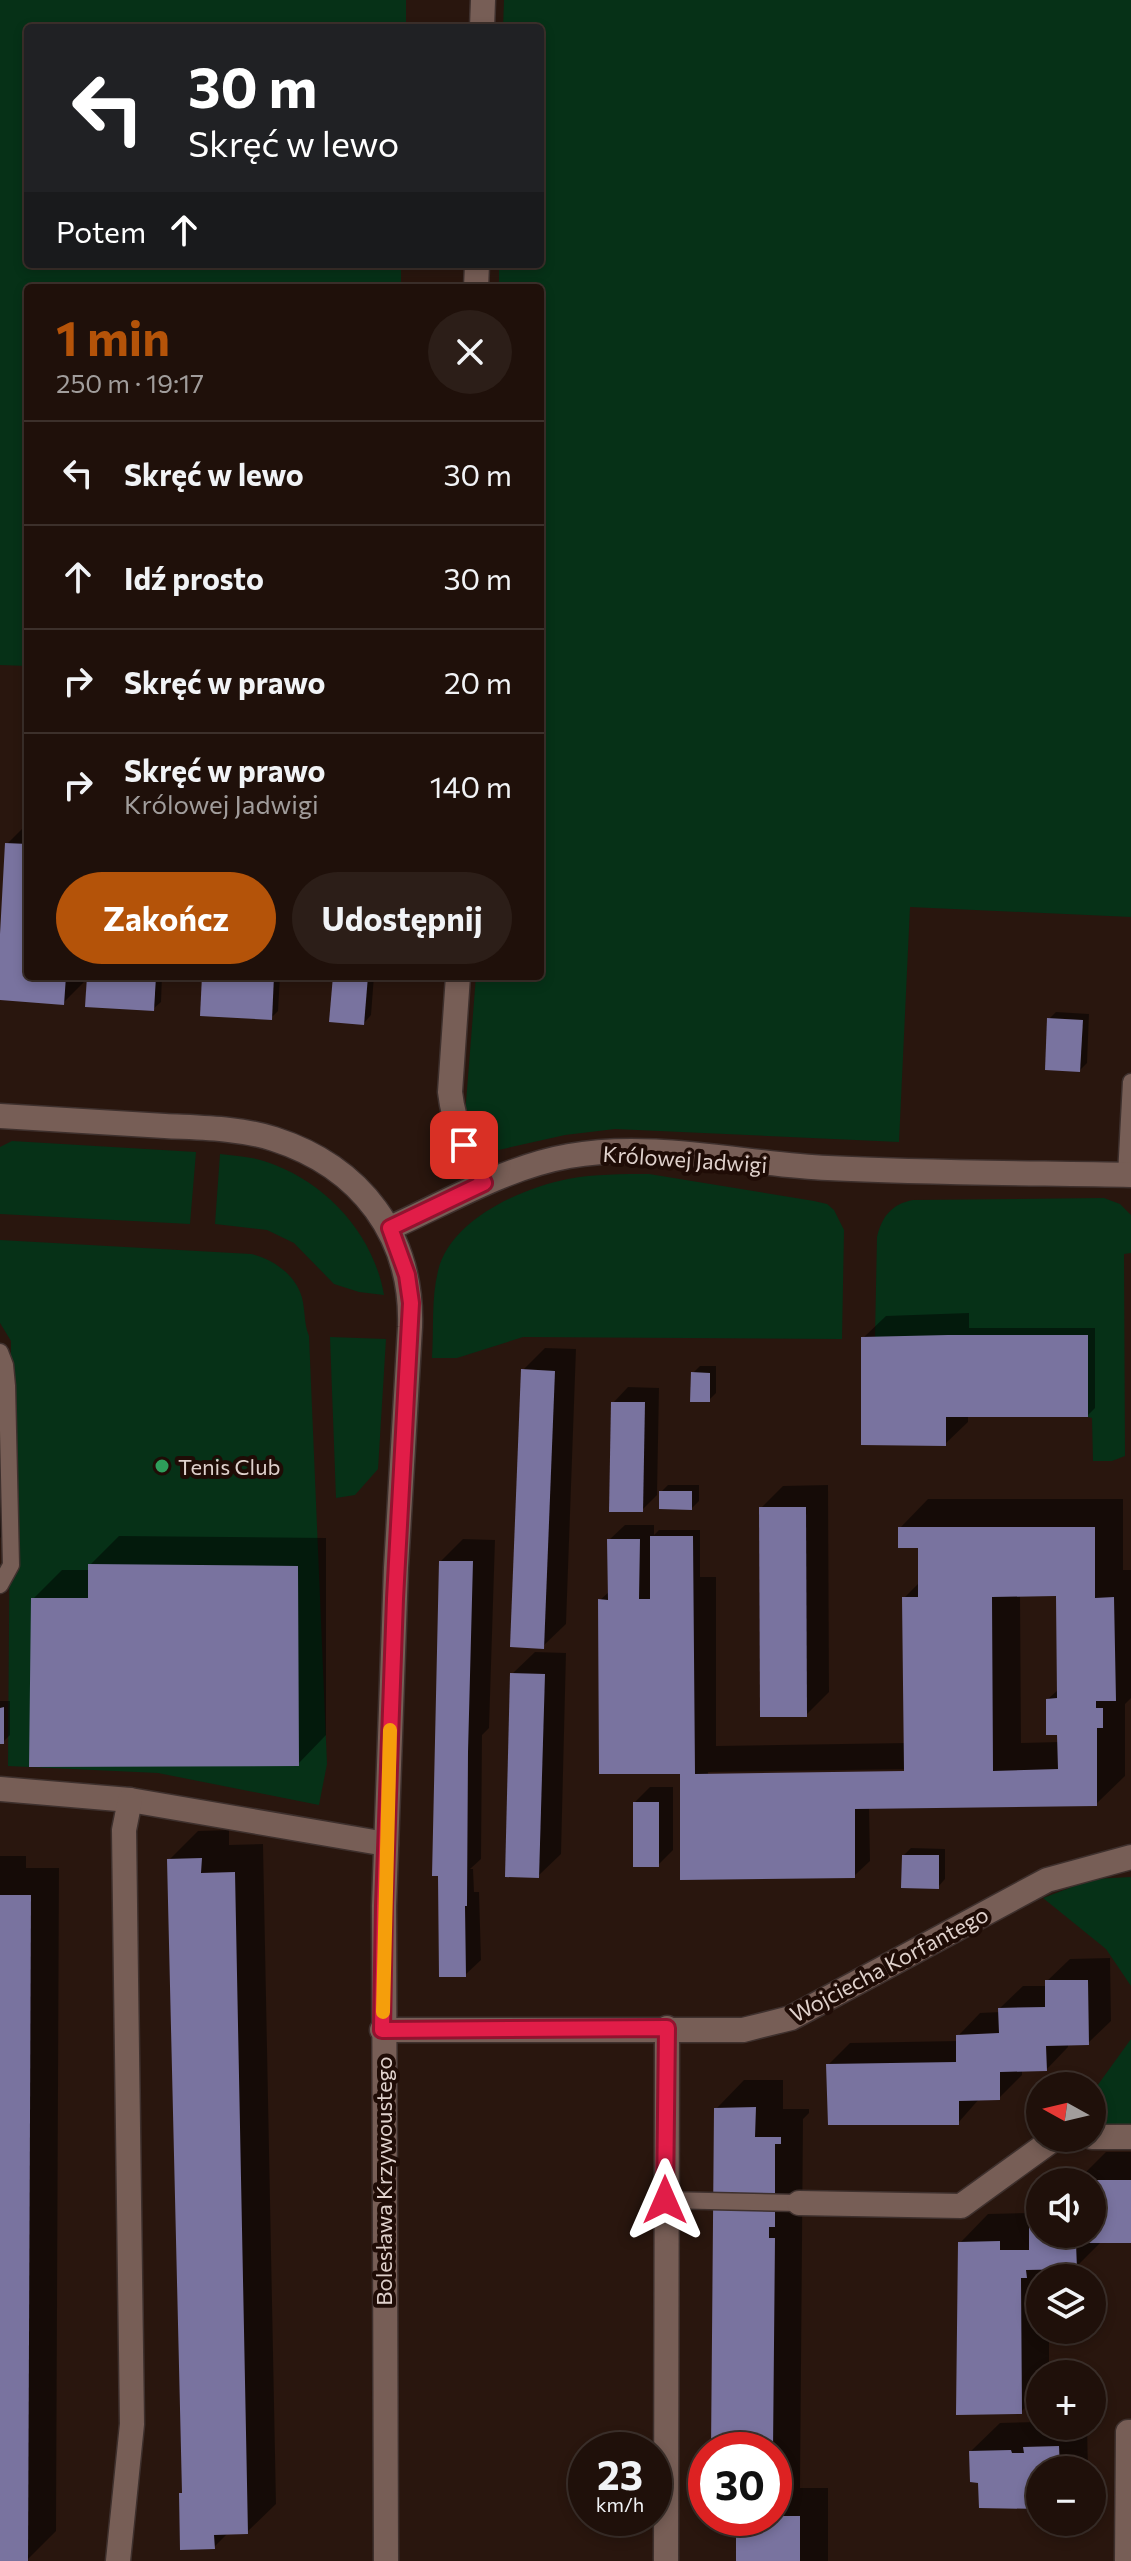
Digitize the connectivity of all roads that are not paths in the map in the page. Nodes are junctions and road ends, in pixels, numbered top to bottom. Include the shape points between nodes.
1 (483, 0) edge
2 (482, 24) edge
3 (458, 980) edge
4 (1131, 1082) edge
5 (0, 1116) edge
6 (1128, 1175) edge
7 (484, 1183) junction
8 (390, 1228) junction
9 (0, 1352) edge
10 (0, 1585) edge
11 (0, 1789) edge
12 (130, 1800) junction
13 (386, 1844) junction
14 (1131, 1857) edge
15 (667, 2028) junction
16 (382, 2030) junction
17 (1106, 2137) edge
18 (1131, 2137) edge
19 (1036, 2152) edge
20 (665, 2200) junction
21 (799, 2203) joint
22 (1131, 2432) edge
23 (118, 2561) edge
24 (386, 2561) edge
25 (666, 2561) edge
26 (1127, 2561) edge

1 - 2 street
3 - 7 street via 452,1112
4 - 6 lane
5 - 8 street via 210,1129 273,1139 345,1178
6 - 7 street, Królowej Jadwigi via 829,1168 617,1151 537,1163
7 - 8 street, Królowej Jadwigi
8 - 13 street, Bolesława Krzywoustego via 411,1303
9 - 10 lane via 7,1386 11,1565
11 - 12 street
12 - 13 street
12 - 23 street via 124,1830 132,2424
13 - 16 street, Bolesława Krzywoustego
14 - 15 street, Wojciecha Korfantego via 1047,1880 791,2018 743,2030
15 - 16 street, Wojciecha Korfantego
15 - 20 street
16 - 24 street, Bolesława Krzywoustego
17 - 18 street
19 - 21 street via 961,2206
20 - 21 lane
20 - 25 street
22 - 26 street

